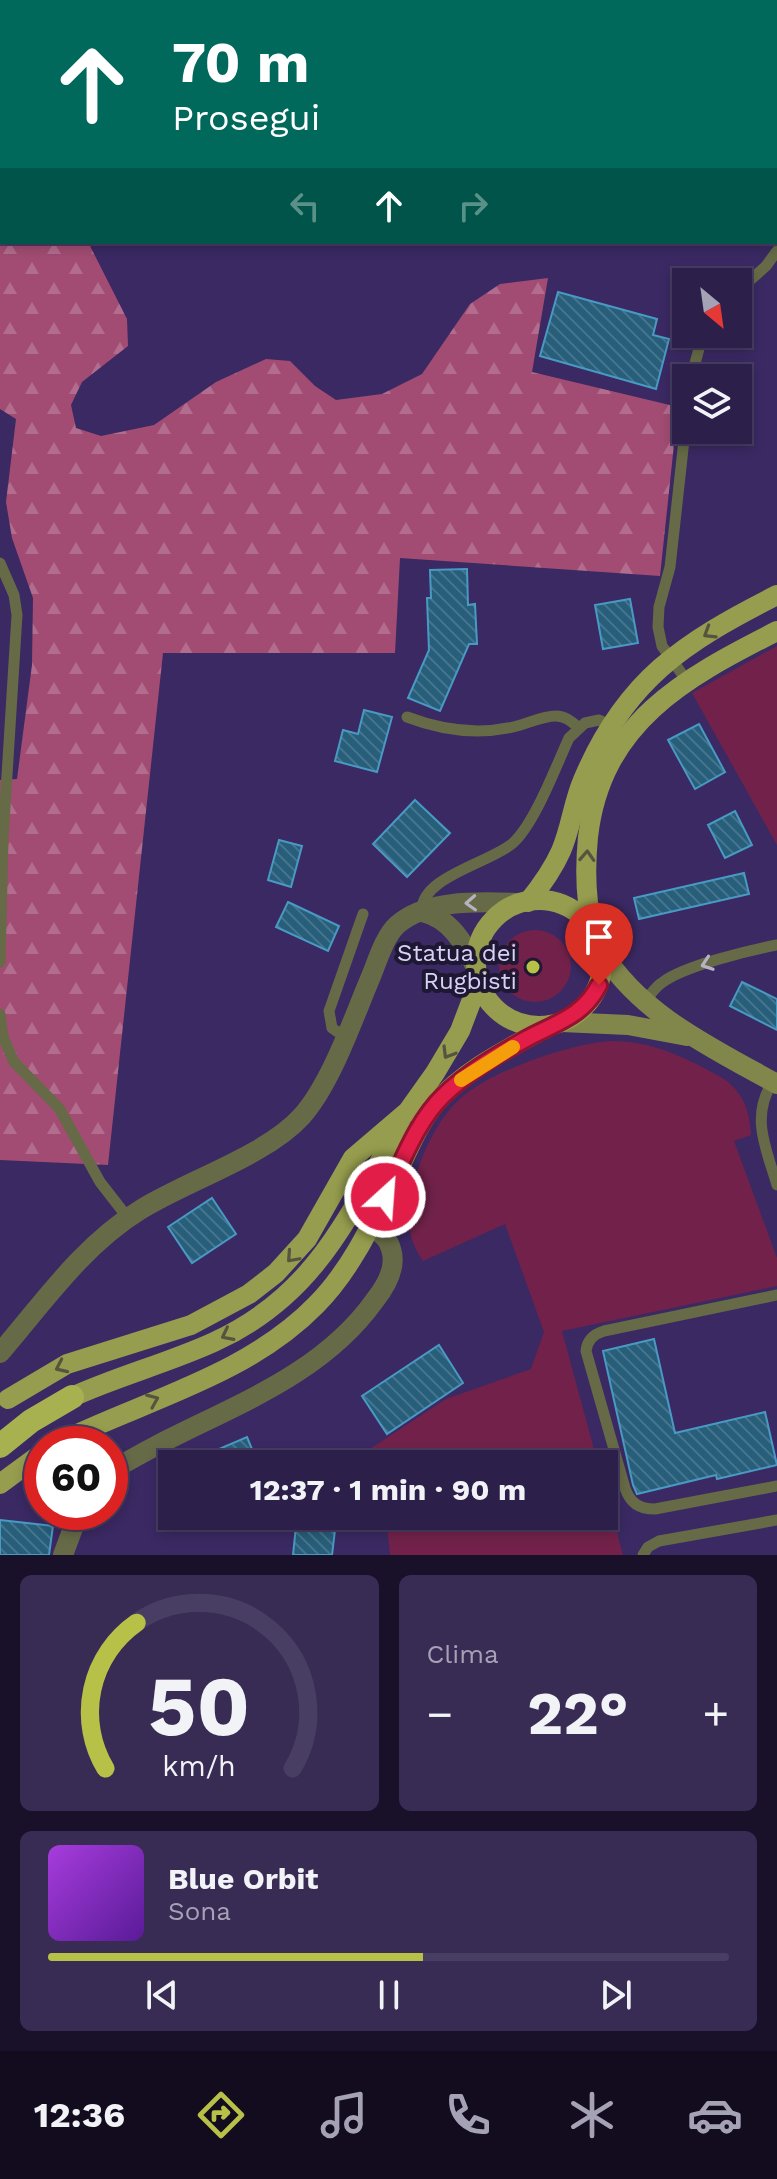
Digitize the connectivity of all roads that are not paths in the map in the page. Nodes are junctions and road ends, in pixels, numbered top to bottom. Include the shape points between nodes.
1 (777, 251) edge
2 (752, 278) edge
3 (684, 444) edge
4 (0, 563) edge
5 (777, 595) edge
6 (777, 631) edge
7 (670, 659) junction
8 (687, 681) junction
9 (407, 717) dead end
10 (578, 727) junction
11 (619, 730) junction
12 (524, 902) junction
13 (422, 912) junction
14 (363, 914) dead end
15 (598, 941) junction
16 (777, 945) edge
17 (0, 962) edge
18 (478, 975) junction
19 (646, 1000) junction
20 (0, 1014) edge
21 (557, 1024) junction
22 (345, 1037) junction
23 (695, 1037) junction
24 (775, 1082) edge
25 (408, 1111) junction
26 (371, 1178) junction
27 (777, 1185) edge
28 (128, 1218) junction
29 (371, 1226) junction
30 (777, 1295) edge
31 (0, 1353) edge
32 (72, 1397) joint
33 (8, 1399) dead end
34 (96, 1426) edge
35 (0, 1446) edge
36 (128, 1462) edge
37 (24, 1466) edge
38 (0, 1484) edge
39 (777, 1486) edge
40 (777, 1520) edge
41 (72, 1530) edge
42 (63, 1555) edge
43 (643, 1555) edge

1 - 2 lane
3 - 7 lane via 670,567 658,617 659,637
4 - 17 lane via 17,615
5 -> 7 main road
6 - 8 main road
7 - 8 lane
7 - 11 main road via 641,684
8 - 11 main road
9 - 10 lane via 465,731 514,727 556,716
10 - 11 lane via 592,720
10 - 13 lane via 522,834 500,853 431,891
11 - 12 main road via 582,783 561,851
15 -> 11 main road via 587,891 591,819
12 -> 13 street via 469,902
12 - 15 main road via 566,906 585,920
12 - 18 main road via 496,918 485,932 478,950
13 - 18 street via 452,929
13 - 22 street via 393,931
14 - 22 lane via 329,1011 332,1028
15 - 19 street via 619,976
15 - 21 main road via 601,976 595,993 578,1013
16 -> 19 lane via 670,977
18 - 21 main road via 486,998 506,1017 533,1026
18 -> 25 main road via 455,1040
19 - 23 street
20 - 28 lane via 14,1062 59,1108 100,1182
21 - 23 street via 628,1025
21 - 29 main road via 479,1067 438,1101
22 - 28 street via 315,1097 291,1128
23 - 24 street
24 - 27 lane via 763,1097 760,1115
25 - 26 main road
25 -> 33 main road via 353,1158 307,1239 258,1289 191,1325 59,1367
26 - 29 street via 363,1207 363,1218
26 -> 32 main road via 322,1258 272,1309 213,1343
28 - 31 street via 75,1266
34 -> 29 main road via 272,1341 324,1296
29 - 36 street via 389,1243 392,1266 378,1296 346,1335 279,1384
30 - 39 lane via 604,1331 593,1336 586,1351 625,1488 638,1506 655,1509
32 - 35 highway
37 - 38 main road
40 - 43 lane via 659,1541
41 - 42 street

